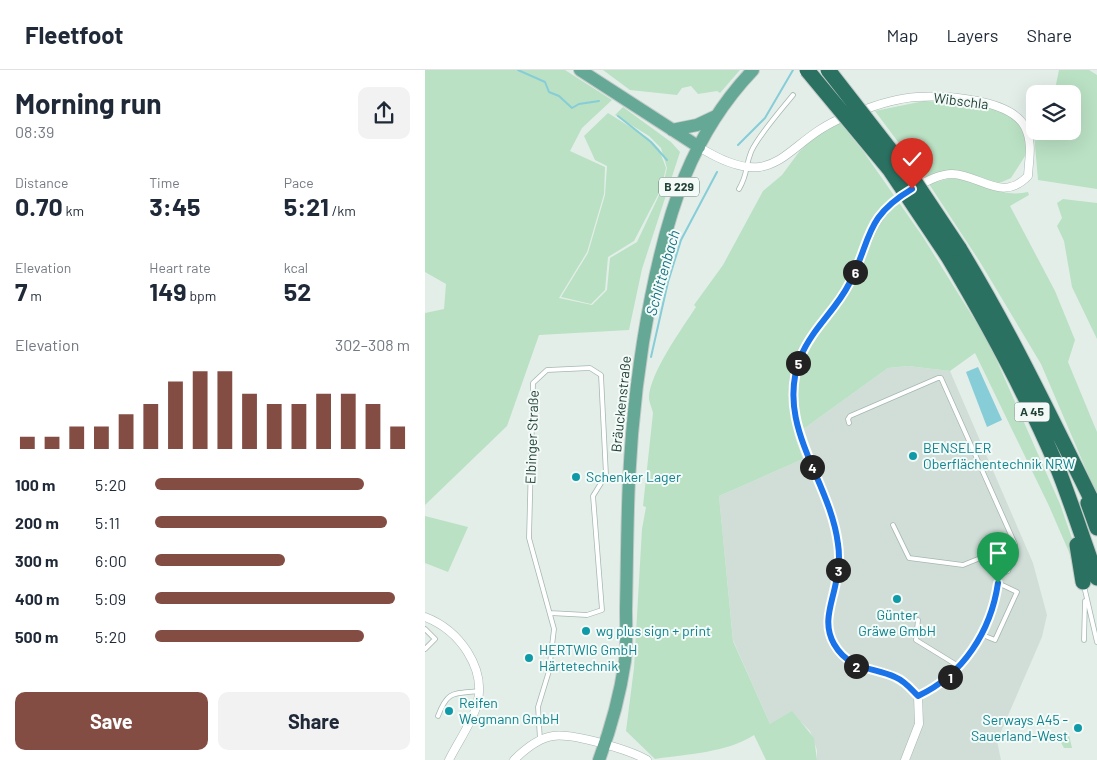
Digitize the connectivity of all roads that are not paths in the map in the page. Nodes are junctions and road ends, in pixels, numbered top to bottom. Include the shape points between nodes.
1 (580, 70) edge
2 (753, 70) edge
3 (807, 70) edge
4 (828, 70) edge
5 (793, 95) dead end
6 (716, 116) junction
7 (672, 130) junction
8 (699, 147) junction
9 (746, 168) junction
10 (739, 189) dead end
11 (953, 252) junction
12 (849, 423) dead end
13 (1074, 464) junction
14 (1097, 511) edge
15 (893, 525) dead end
16 (1097, 528) edge
17 (1015, 544) junction
18 (998, 583) junction
19 (1089, 584) edge
20 (550, 613) junction
21 (425, 617) edge
22 (918, 620) dead end
23 (425, 629) edge
24 (980, 634) junction
25 (1085, 640) dead end
26 (1097, 642) edge
27 (425, 649) edge
28 (960, 667) junction
29 (479, 691) junction
30 (918, 696) junction
31 (438, 716) dead end
32 (540, 740) junction
33 (605, 744) junction
34 (449, 760) edge
35 (514, 760) edge
36 (599, 760) edge
37 (647, 760) edge
38 (905, 760) edge

1 - 7 main road
2 - 6 main road, B 229
3 - 11 highway, A 45, bridge
4 - 11 highway, A 45, bridge via 913,179
5 - 9 lane via 751,151
6 - 7 main road, B 229 via 697,125
6 - 8 main road, B 229
7 - 8 main road
8 - 9 street, Wibschla
8 - 33 main road, Bräuckenstraße / B 229 via 682,181 665,228 635,393 629,480 625,660
9 - 10 lane via 747,176
9 - 30 street, Wibschla via 768,166 779,161 822,127 838,119 915,97 992,104 1016,116 1028,135 1031,154 1028,176 1020,183 998,188 964,175 951,174 927,181 886,207 872,226 845,292 805,347 794,377 795,419 838,544 839,569 828,614 832,639 850,662 896,677
11 - 13 highway, A 45 via 992,301
11 - 19 highway, A 45 via 1059,471
12 - 17 lane via 850,416 941,378
13 - 14 highway
13 - 16 highway, A 45
15 - 17 lane via 909,558 963,565
17 - 18 lane via 1008,571 999,574
18 - 24 lane
18 - 24 lane via 1017,592 995,640
19 - 25 lane
19 - 26 lane
20 - 20 lane, Elbinger Straße via 529,538 533,383 547,370 590,368 601,375 606,475 593,496 602,610 587,615
20 - 32 lane, Elbinger Straße via 554,646 538,707
21 - 29 street via 445,629 467,650 477,671
22 - 28 lane via 916,640
23 - 27 lane via 435,639
24 - 28 lane
28 - 30 lane via 940,684
29 - 31 lane via 448,696
29 - 34 street via 476,708
30 - 38 street via 919,724
32 - 33 street via 554,736
32 - 35 street
33 - 36 main road, Bräuckenstraße / B 229
33 - 37 street

